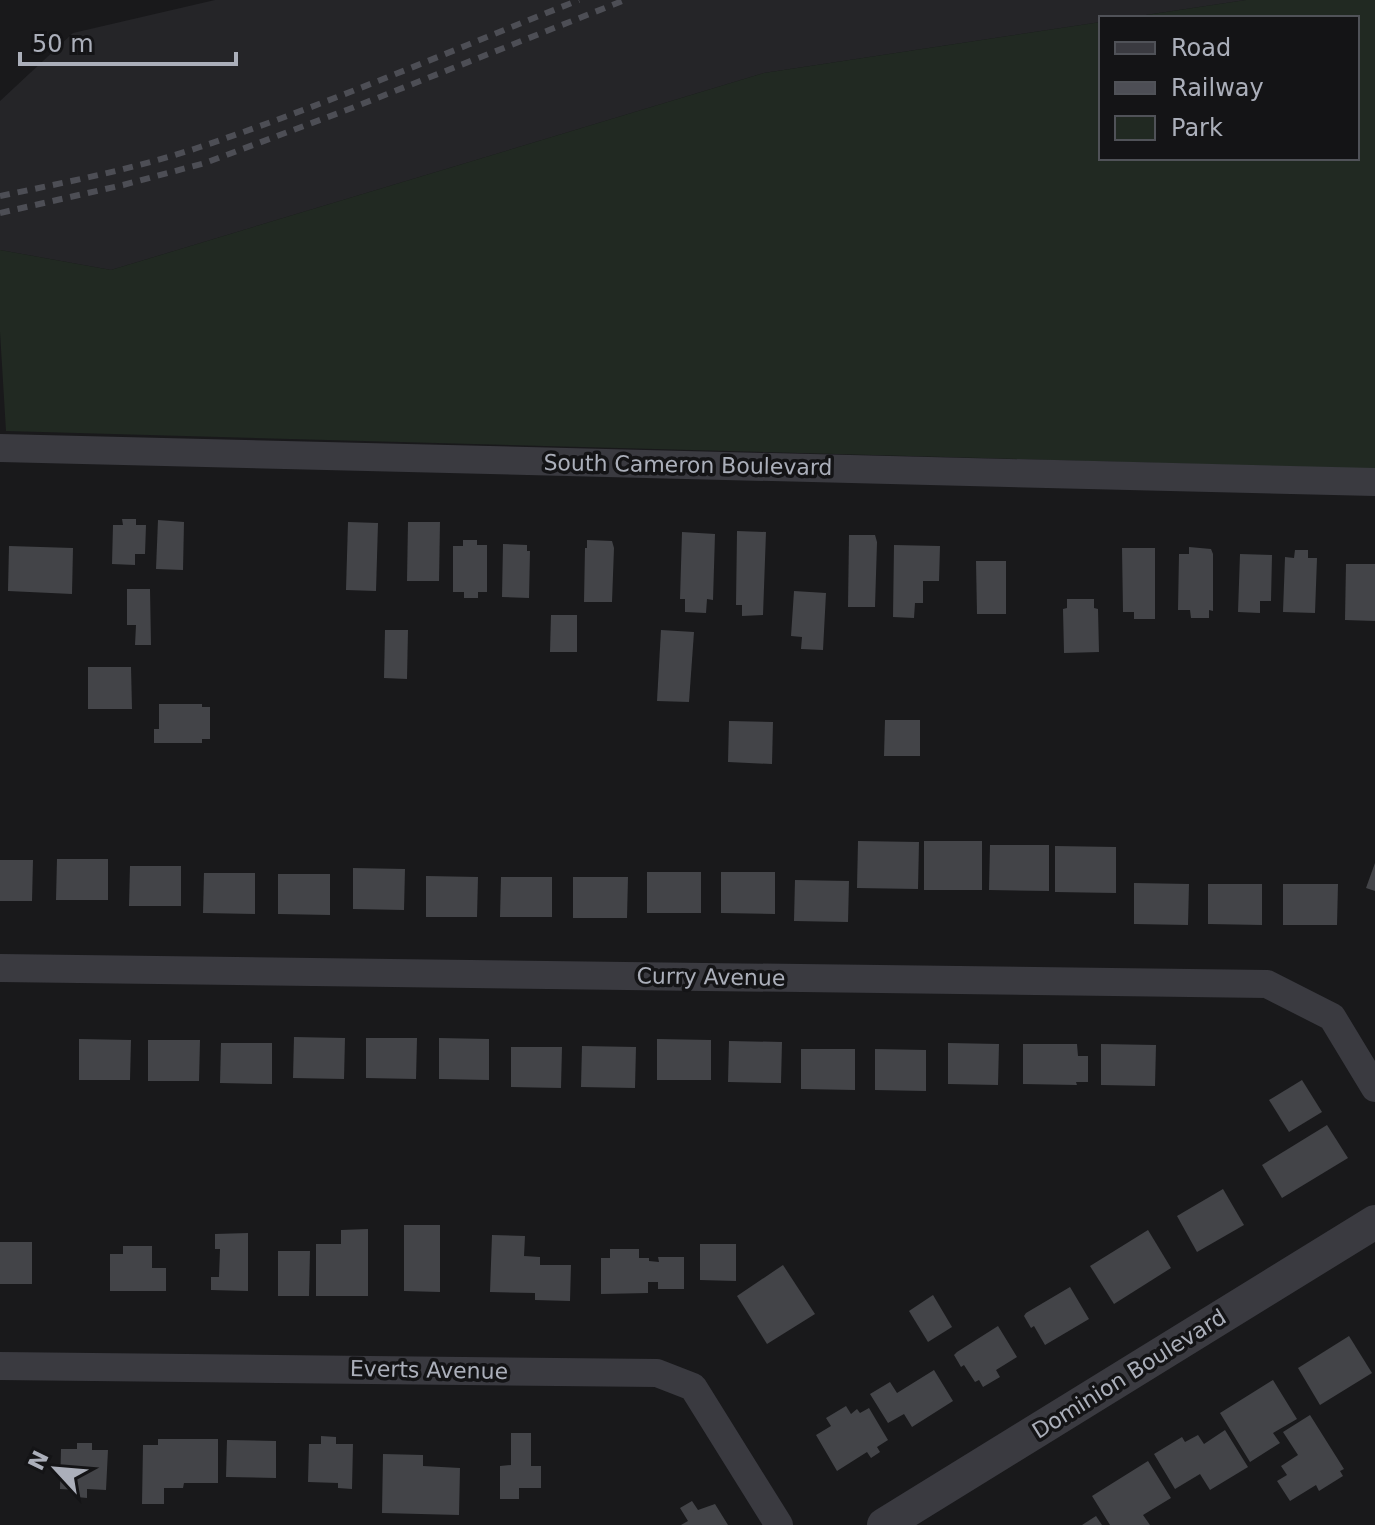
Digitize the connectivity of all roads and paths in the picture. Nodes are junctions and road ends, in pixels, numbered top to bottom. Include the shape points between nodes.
1 (0, 448) edge
2 (1375, 482) edge
3 (0, 968) edge
4 (1375, 1088) edge
5 (1375, 1222) edge
6 (0, 1366) edge
7 (779, 1525) edge
8 (884, 1525) edge

1 - 2 street, South Cameron Boulevard
3 - 4 street, Curry Avenue via 1267,984 1332,1017
5 - 8 street, Dominion Boulevard
6 - 7 street, Everts Avenue via 657,1373 693,1387

